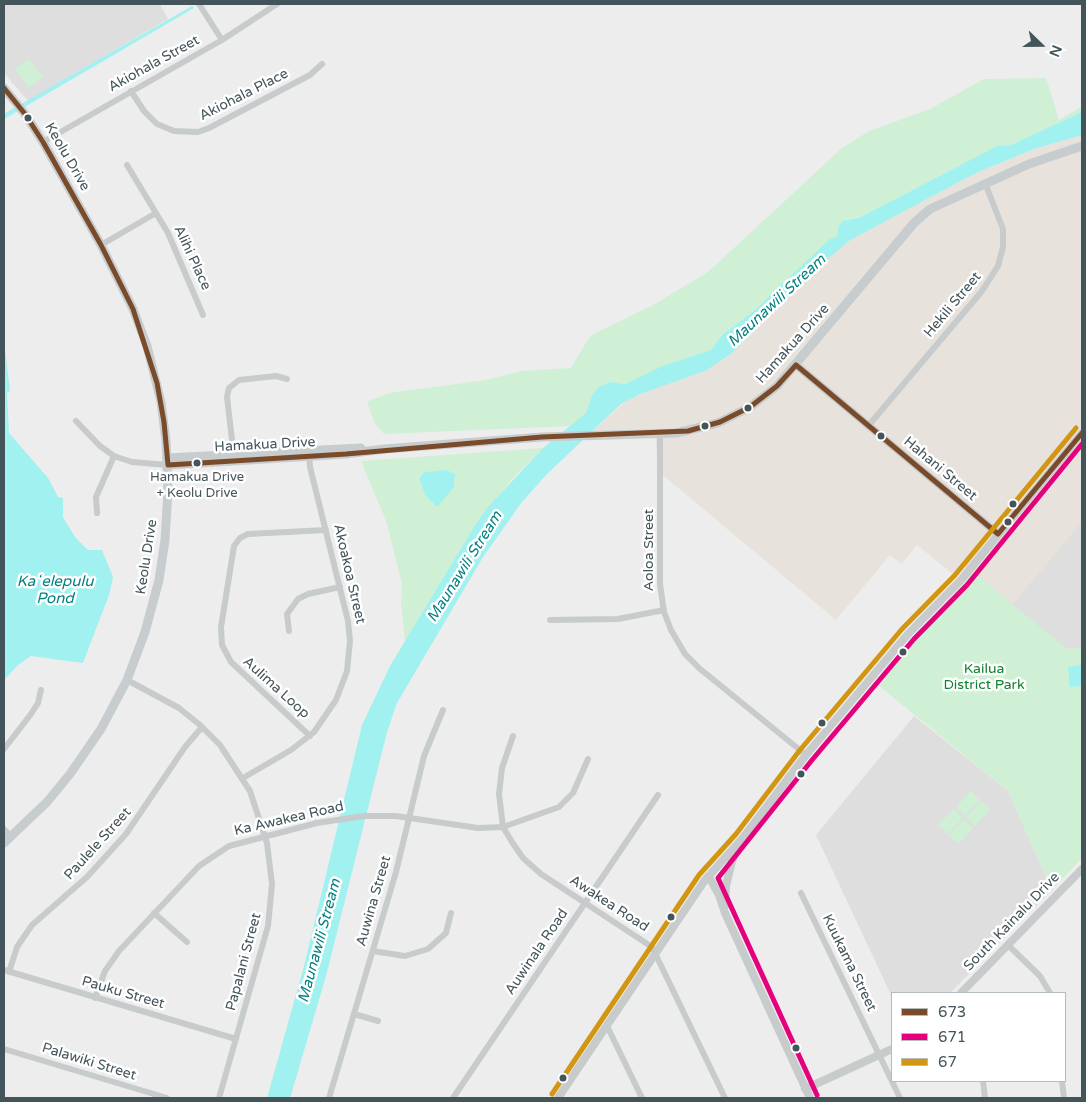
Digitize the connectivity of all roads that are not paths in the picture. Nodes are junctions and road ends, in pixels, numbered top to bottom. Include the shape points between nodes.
1 (199, 4) edge
2 (277, 4) edge
3 (222, 40) junction
4 (322, 64) dead end
5 (4, 88) edge
6 (131, 91) junction
7 (43, 142) junction
8 (1082, 146) edge
9 (127, 165) dead end
10 (985, 183) junction
11 (156, 213) junction
12 (102, 244) junction
13 (203, 315) dead end
14 (796, 364) junction
15 (287, 379) dead end
16 (76, 421) dead end
17 (868, 425) junction
18 (1082, 433) edge
19 (660, 434) junction
20 (309, 453) junction
21 (114, 456) junction
22 (234, 458) junction
23 (168, 461) junction
24 (97, 513) dead end
25 (326, 530) junction
26 (998, 534) junction
27 (340, 587) junction
28 (664, 610) junction
29 (550, 620) dead end
30 (289, 631) dead end
31 (126, 680) junction
32 (40, 690) dead end
33 (443, 710) dead end
34 (202, 727) junction
35 (310, 736) junction
36 (513, 736) dead end
37 (4, 749) edge
38 (806, 756) junction
39 (588, 758) dead end
40 (243, 778) junction
41 (658, 795) dead end
42 (410, 817) junction
43 (503, 827) junction
44 (4, 829) edge
45 (266, 836) junction
46 (742, 838) junction
47 (7, 840) edge
48 (1082, 869) edge
49 (709, 877) junction
50 (802, 893) dead end
51 (585, 904) junction
52 (154, 913) junction
53 (451, 913) dead end
54 (725, 913) junction
55 (187, 942) dead end
56 (1008, 945) junction
57 (373, 950) junction
58 (656, 953) junction
59 (6, 971) edge
60 (961, 992) edge
61 (1049, 992) edge
62 (95, 998) junction
63 (354, 1014) junction
64 (378, 1021) dead end
65 (607, 1026) junction
66 (236, 1039) junction
67 (891, 1049) edge
68 (4, 1050) edge
69 (879, 1054) junction
70 (891, 1079) edge
71 (892, 1082) edge
72 (984, 1082) edge
73 (1062, 1082) edge
74 (805, 1089) junction
75 (168, 1098) edge
76 (219, 1098) edge
77 (329, 1098) edge
78 (454, 1098) edge
79 (558, 1098) edge
80 (642, 1098) edge
81 (725, 1098) edge
82 (810, 1098) edge
83 (900, 1098) edge
84 (985, 1098) edge
85 (1064, 1098) edge

1 - 3 street
2 - 3 street, Akiohala Street
3 - 6 street, Akiohala Street
4 - 6 street, Akiohala Place via 313,73 218,124 192,132 174,131 157,124
5 - 7 main road, Keolu Drive
6 - 7 street, Akiohala Street
7 - 12 main road, Keolu Drive
8 - 10 main road, Hamakua Drive
9 - 11 street, Alihi Place
10 - 14 main road, Hamakua Drive via 937,204 921,216
10 - 17 street, Hekili Street via 1003,229 998,266 982,291
11 - 12 street
11 - 13 street, Alihi Place via 183,265
12 - 23 main road, Keolu Drive via 126,292 147,346 161,402
14 - 17 street, Hahani Street
14 - 19 main road, Hamakua Drive via 768,394 736,416 699,429
15 - 22 street via 276,376 239,380 229,388 227,397
16 - 21 street, Hamakua Drive
17 - 26 street, Hahani Street
18 - 26 street
19 - 20 main road, Hamakua Drive via 542,437 384,449 346,447
19 - 28 street, Aoloa Street via 660,584
20 - 22 main road, Hamakua Drive
20 - 25 street, Akoakoa Street
21 - 23 street, Hamakua Drive via 132,462
21 - 24 street via 96,497
22 - 23 main road, Hamakua Drive
23 - 31 main road, Keolu Drive via 167,520 159,580 145,632
25 - 27 street, Akoakoa Street
25 - 35 street, Aulima Loop via 248,534 240,538 234,546 221,627 222,645 231,662
26 - 38 street via 961,580 908,634
27 - 30 street via 298,599 287,614
27 - 35 street, Akoakoa Street via 349,631 347,671 332,708
28 - 29 street via 618,619
28 - 38 street, Aoloa Street via 675,638 692,662
31 - 34 street, Papalani Street via 167,701
31 - 47 main road, Keolu Drive via 101,729 76,766 47,802
32 - 37 street via 38,703
33 - 42 street, Auwina Street via 424,756
34 - 40 street, Papalani Street
34 - 59 street, Paulele Street via 120,841 87,877 32,925
35 - 40 street, Akoakoa Street
36 - 43 street, Awakea Road via 500,779
38 - 46 street
39 - 43 street, Ka Awakea Road via 573,793 559,807
40 - 45 street, Papalani Street
41 - 51 street, Auwinala Road
42 - 43 street, Ka Awakea Road via 478,828
42 - 45 street, Ka Awakea Road via 338,818
42 - 57 street, Auwina Street
43 - 51 street, Awakea Road via 529,864
44 - 47 street
45 - 52 street, Ka Awakea Road via 229,846 211,856
45 - 66 street, Papalani Street via 271,871 270,912 266,939
46 - 49 street
46 - 54 street via 728,878
48 - 56 street, South Kainalu Drive
49 - 54 street
49 - 58 street
50 - 69 street, Kuukama Street
51 - 58 street, Awakea Road via 652,947
51 - 78 street, Auwinala Road
52 - 55 street
52 - 62 street, Ka Awakea Road via 110,963
53 - 57 street via 446,933 428,949 404,956
54 - 74 street
56 - 60 street, South Kainalu Drive
56 - 61 street via 1040,976
57 - 63 street, Auwina Street
58 - 65 street
58 - 81 street, Awakea Road
59 - 62 street, Pauku Street
62 - 66 street, Pauku Street
63 - 64 street
63 - 77 street, Auwina Street
65 - 79 street
65 - 80 street
66 - 76 street, Papalani Street
67 - 69 street
68 - 75 street, Palawiki Street
69 - 70 street, Kuukama Street
69 - 74 street
71 - 83 street, Kuukama Street
72 - 84 street
73 - 85 street
74 - 82 street

